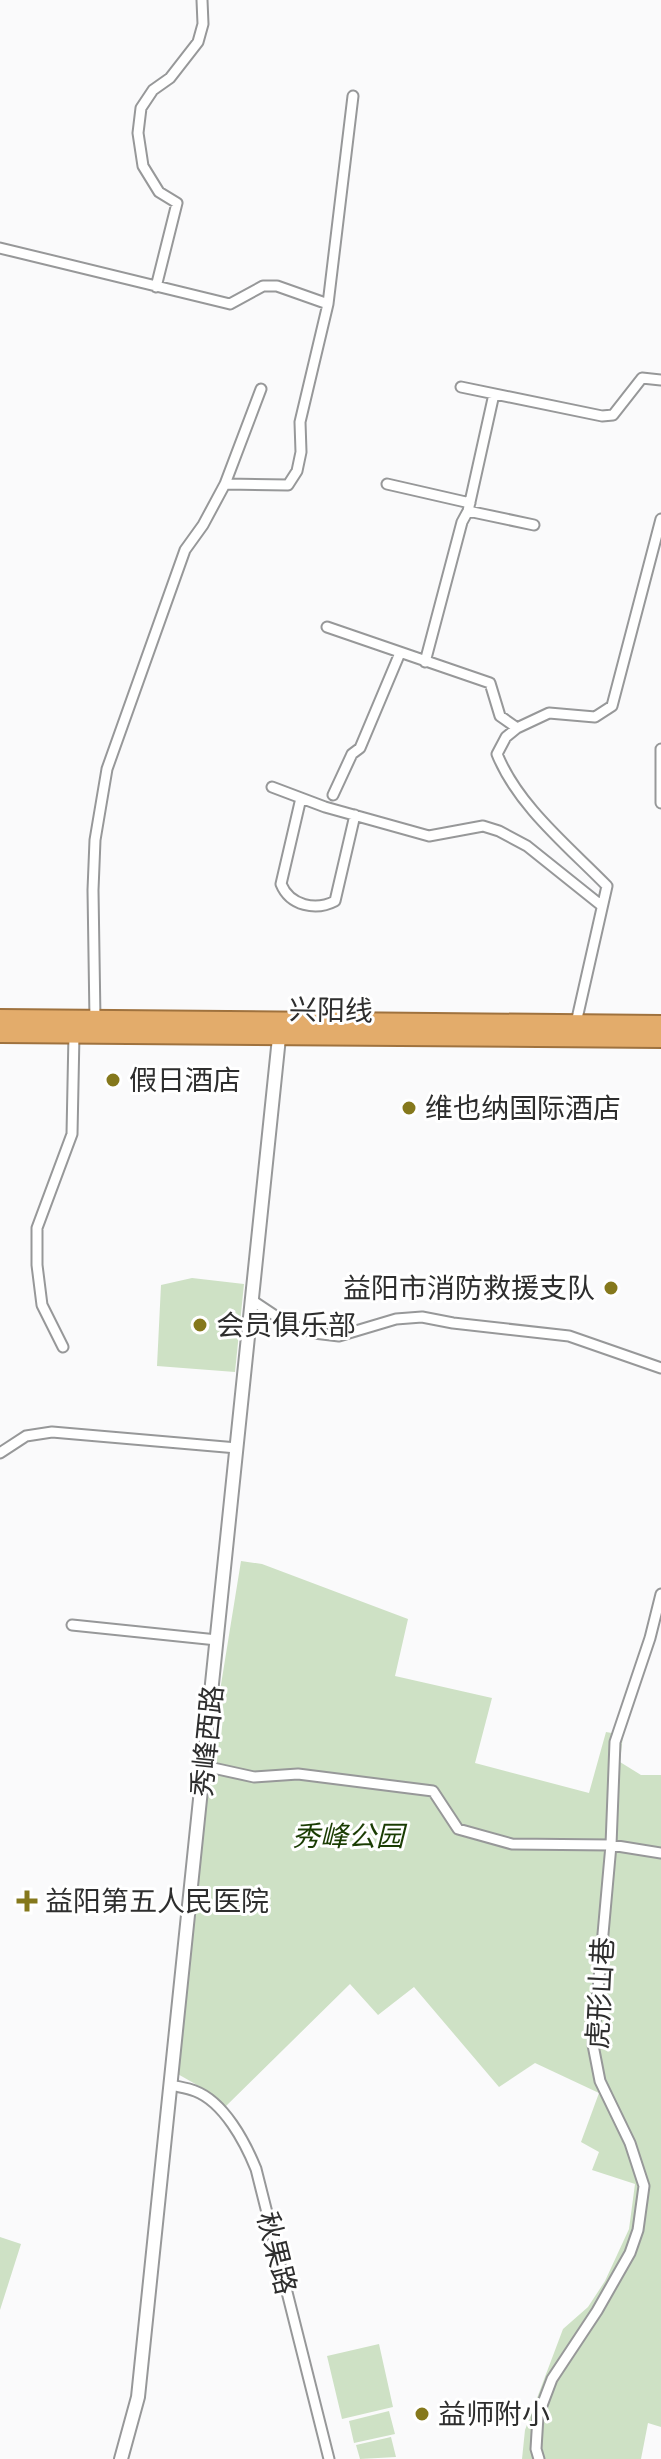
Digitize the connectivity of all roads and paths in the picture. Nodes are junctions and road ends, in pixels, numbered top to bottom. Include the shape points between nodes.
1 (202, 0) edge
2 (353, 96) dead end
3 (0, 248) edge
4 (156, 287) junction
5 (328, 304) junction
6 (661, 380) edge
7 (461, 387) dead end
8 (261, 389) dead end
9 (494, 394) junction
10 (225, 484) junction
11 (387, 484) dead end
12 (469, 507) junction
13 (661, 519) edge
14 (534, 525) dead end
15 (327, 627) dead end
16 (400, 653) junction
17 (425, 662) junction
18 (517, 728) junction
19 (661, 749) edge
20 (272, 787) dead end
21 (333, 795) dead end
22 (301, 798) junction
23 (661, 803) edge
24 (355, 815) junction
25 (602, 906) junction
26 (0, 1018) edge
27 (95, 1019) junction
28 (576, 1023) junction
29 (661, 1024) edge
30 (280, 1028) junction
31 (0, 1034) edge
32 (74, 1034) junction
33 (661, 1039) edge
34 (253, 1301) junction
35 (63, 1347) dead end
36 (661, 1368) edge
37 (237, 1448) junction
38 (0, 1453) edge
39 (661, 1594) edge
40 (72, 1625) dead end
41 (217, 1640) junction
42 (204, 1766) junction
43 (611, 1845) junction
44 (661, 1853) edge
45 (171, 2085) junction
46 (121, 2459) edge
47 (329, 2459) edge
48 (539, 2459) edge

1 - 4 street via 198,42 141,108 143,166 159,192 177,203
2 - 5 street
3 - 4 street
4 - 5 street via 230,304 263,286 277,286
5 - 10 street via 300,422 297,471 288,485
6 - 9 street via 642,378 613,415 602,416
7 - 9 street
8 - 10 street
9 - 12 street
10 - 27 street via 185,550 107,769 95,840
11 - 12 street
12 - 14 street
12 - 17 street
13 - 18 street via 612,706 595,717 549,713
15 - 16 street
16 - 17 street
16 - 21 street via 360,748
17 - 18 street via 490,683 500,716
18 - 25 street via 497,754 503,768 529,806 607,886
19 - 23 street
20 - 22 street
22 - 24 street
22 - 24 street via 281,884 294,902 325,906 335,901
24 - 25 street via 429,836 483,826 499,831 527,846
25 - 28 street
26 - 27 highway, 兴阳线
27 - 30 highway, 兴阳线
28 - 29 highway, 兴阳线
28 - 30 highway, 兴阳线
30 - 32 highway, 兴阳线
30 - 33 highway, 兴阳线
30 - 34 street, 秀峰西路
31 - 32 highway, 兴阳线
32 - 35 street via 72,1134 37,1228 42,1305
34 - 36 street via 286,1323 314,1333 339,1336 422,1317 569,1336
34 - 37 street, 秀峰西路
37 - 38 street via 52,1432 26,1436
37 - 41 street, 秀峰西路
39 - 43 street, 虎形山巷 via 615,1742
40 - 41 street
41 - 42 street, 秀峰西路
42 - 43 street via 254,1777 298,1774 433,1791 458,1829 512,1844
42 - 45 street, 秀峰西路
43 - 44 street
43 - 48 street, 虎形山巷 via 593,2045 600,2081 644,2186 630,2253 552,2379 538,2416
45 - 46 street, 秀峰西路 via 138,2397
45 - 47 street, 秋果路 via 198,2091 243,2138 256,2169

